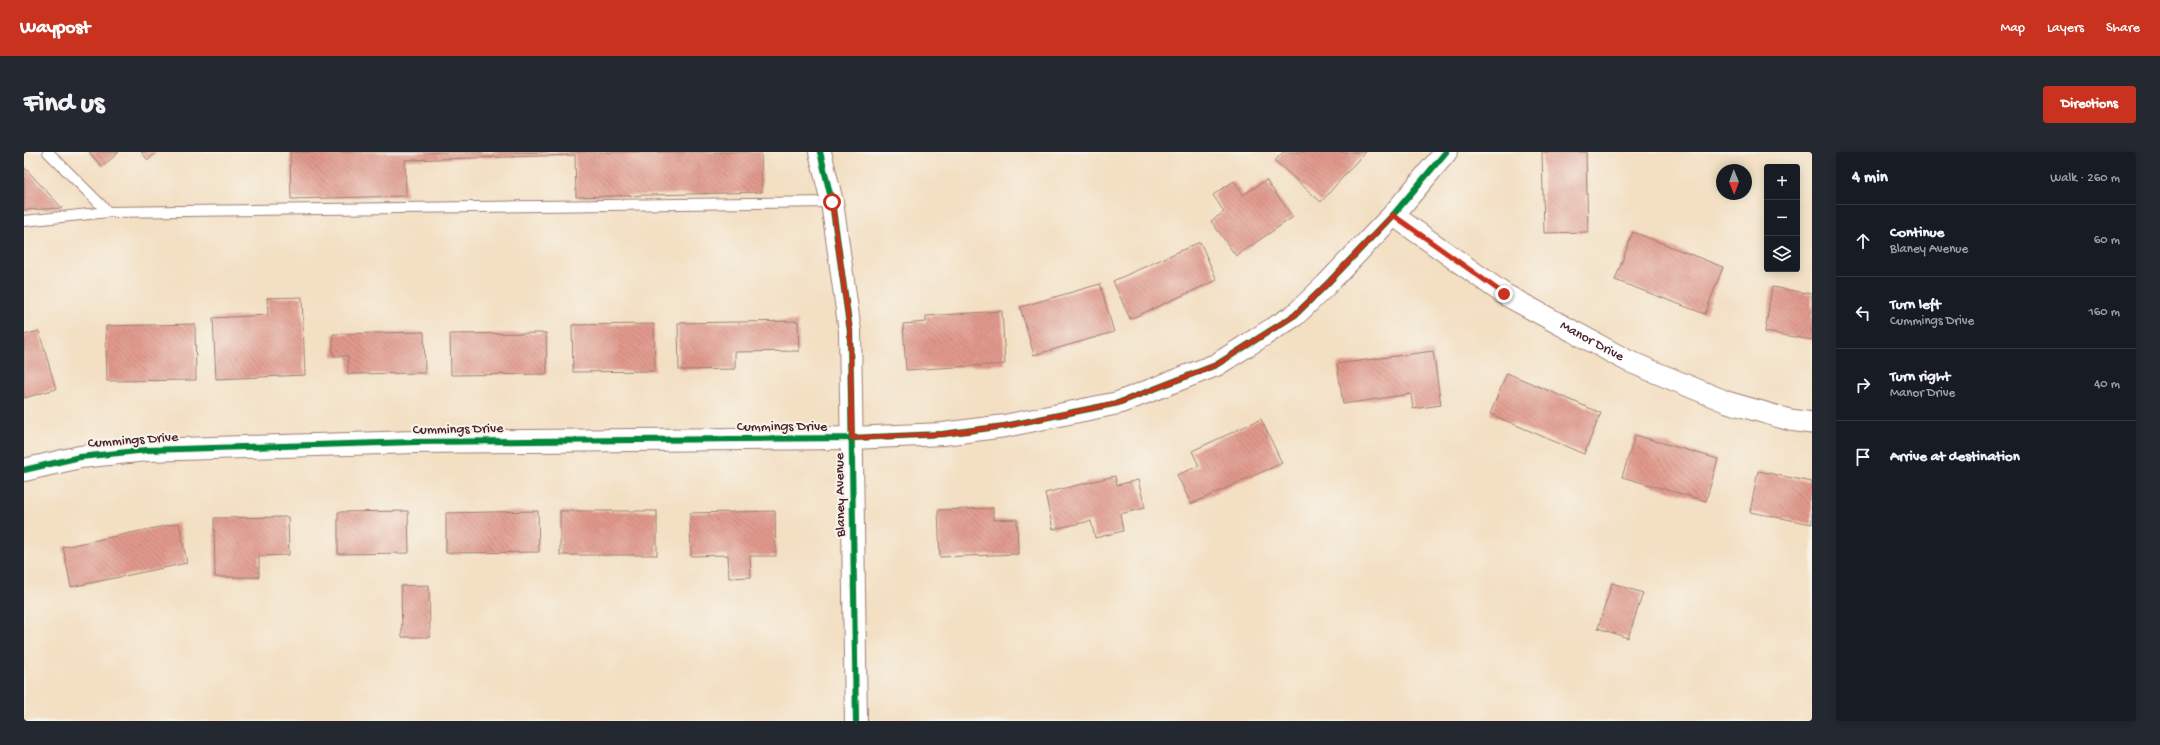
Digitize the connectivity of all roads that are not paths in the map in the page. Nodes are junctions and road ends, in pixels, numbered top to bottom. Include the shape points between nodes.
1 (48, 152) edge
2 (820, 152) edge
3 (1446, 152) edge
4 (832, 202) junction
5 (108, 212) junction
6 (1393, 215) junction
7 (24, 220) edge
8 (1812, 422) edge
9 (852, 438) junction
10 (24, 470) edge
11 (856, 721) edge

1 - 5 lane
2 - 4 street, Blaney Avenue
3 - 6 street, Cummings Drive
4 - 5 lane
4 - 9 street, Blaney Avenue via 850,331
5 - 7 lane
6 - 8 street, Manor Drive via 1504,294 1628,361 1727,402 1790,420
6 - 9 street, Cummings Drive via 1295,315 1216,365 1118,403 1013,424 943,434
9 - 10 street, Cummings Drive via 415,442 147,450 80,457
9 - 11 street, Blaney Avenue

